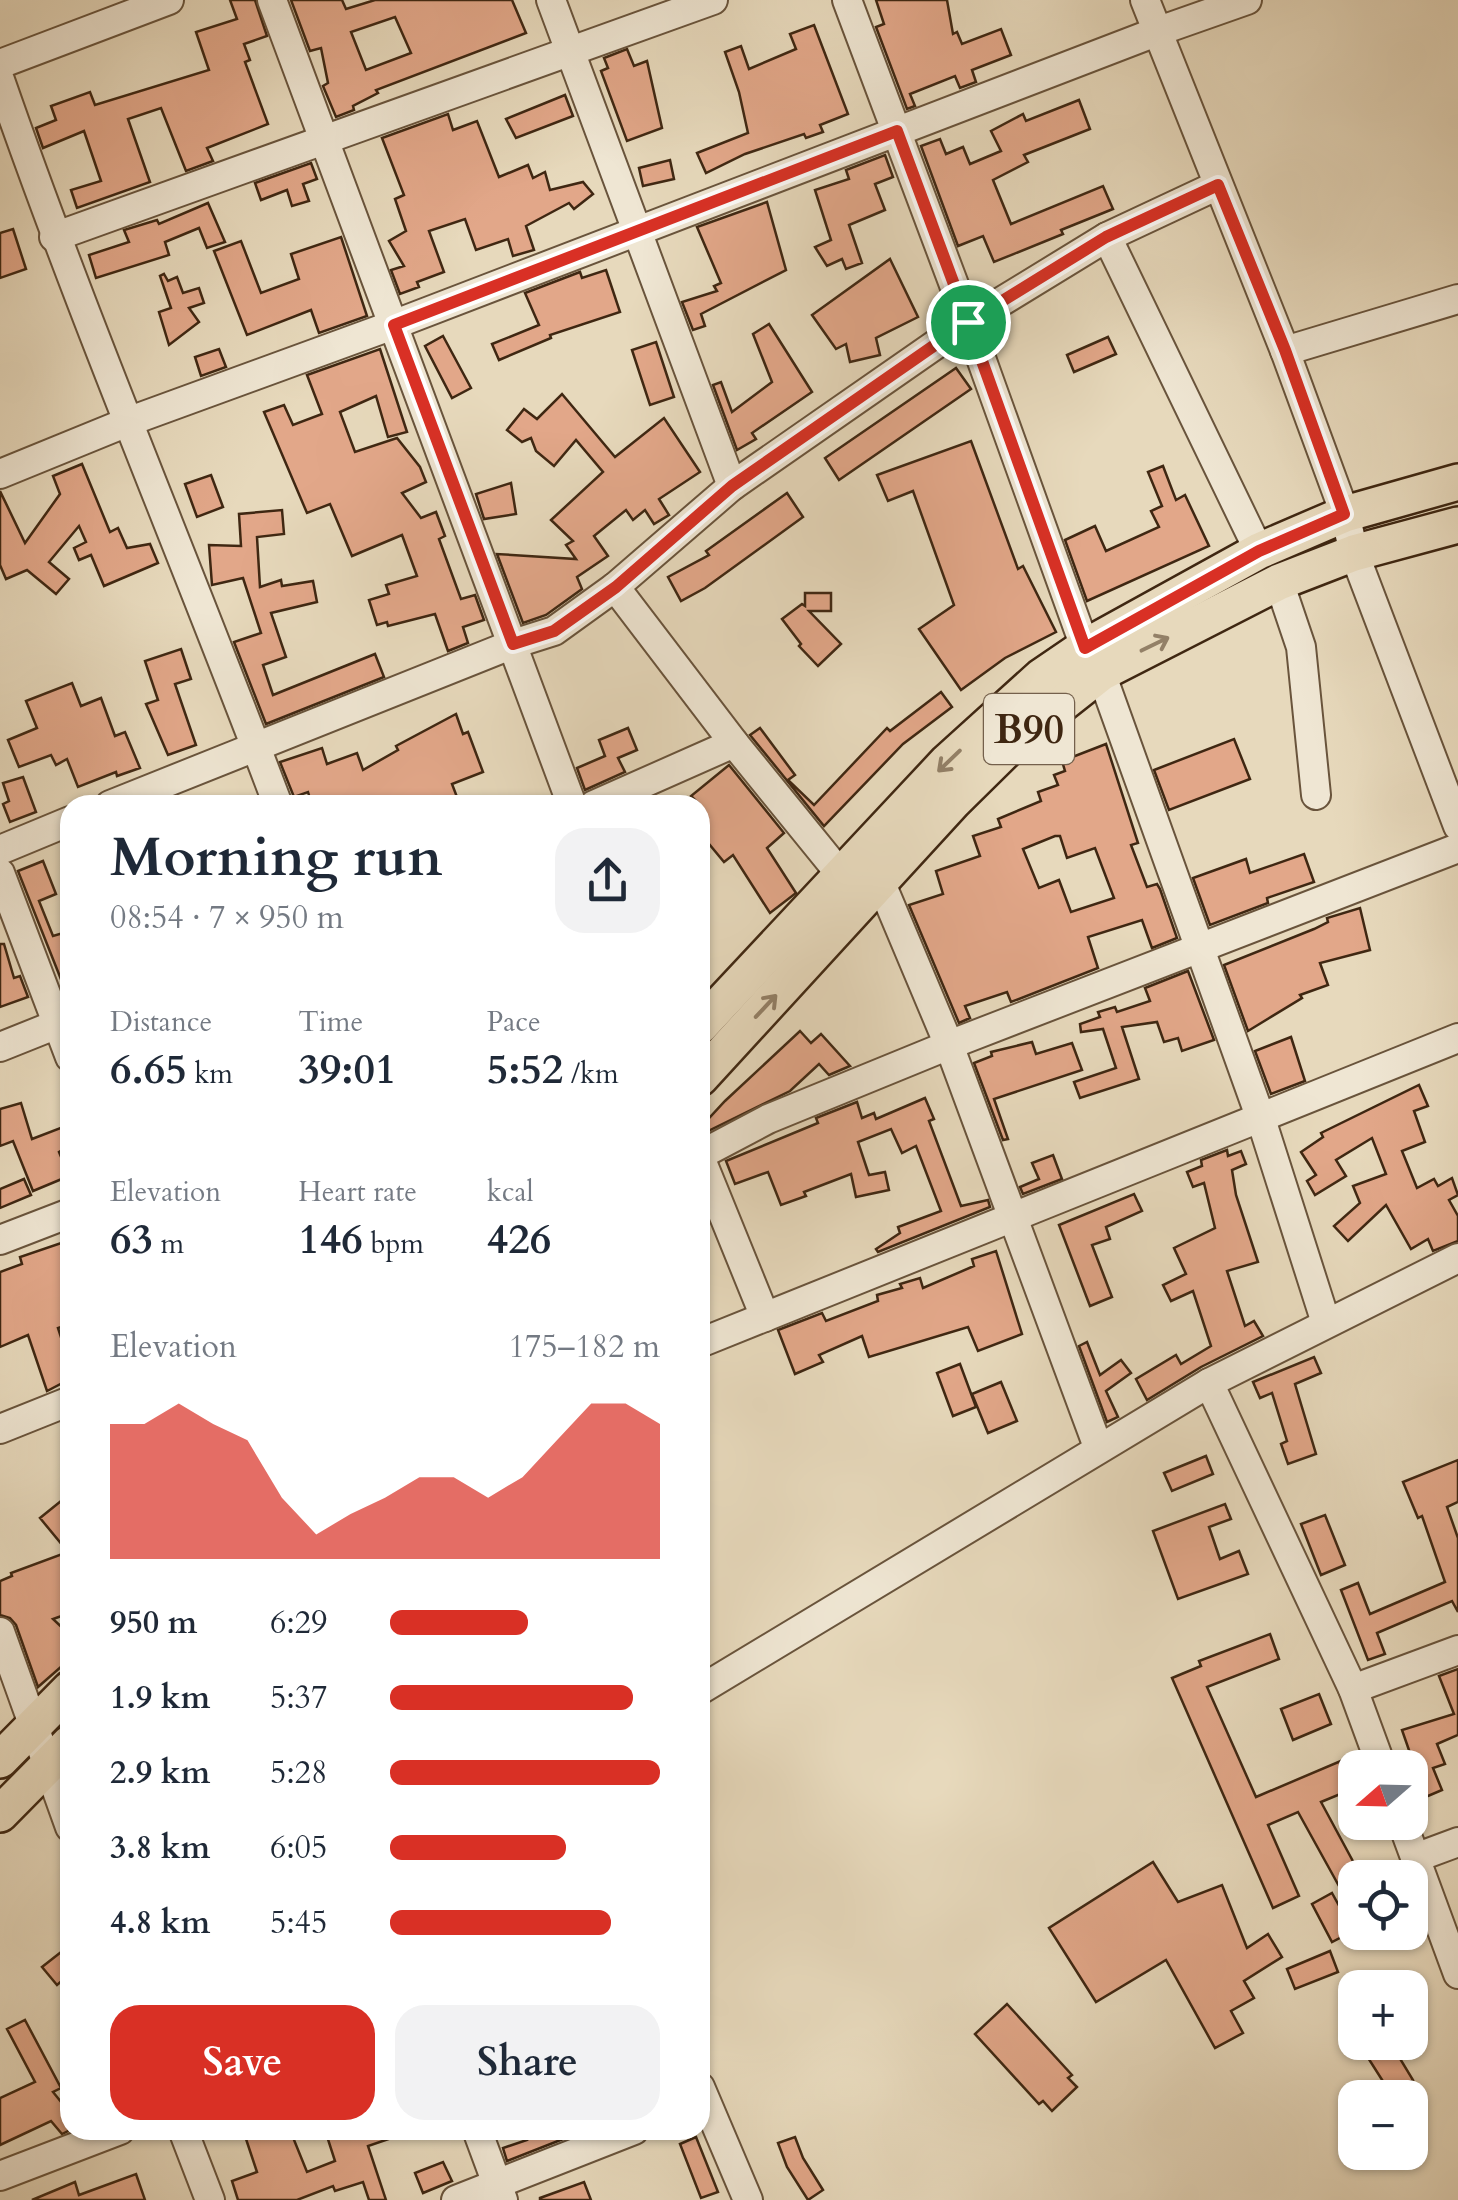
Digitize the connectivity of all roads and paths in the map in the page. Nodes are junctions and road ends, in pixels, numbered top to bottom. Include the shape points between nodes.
1 (169, 0) edge
2 (272, 0) edge
3 (550, 0) edge
4 (713, 0) edge
5 (847, 0) edge
6 (1145, 0) edge
7 (1247, 0) edge
8 (1156, 32) junction
9 (571, 51) junction
10 (0, 64) edge
11 (0, 80) edge
12 (897, 131) junction
13 (324, 141) junction
14 (1218, 185) junction
15 (637, 231) junction
16 (54, 236) junction
17 (1106, 237) junction
18 (1458, 299) edge
19 (968, 322) junction
20 (394, 325) junction
21 (1285, 350) junction
22 (130, 421) junction
23 (0, 474) edge
24 (1458, 482) edge
25 (732, 486) junction
26 (1344, 514) junction
27 (1458, 525) edge
28 (1259, 551) junction
29 (1354, 553) junction
30 (1279, 582) junction
31 (616, 587) junction
32 (513, 644) junction
33 (1093, 660) junction
34 (734, 742) junction
35 (256, 745) junction
36 (134, 795) edge
37 (274, 795) edge
38 (568, 795) edge
39 (616, 795) edge
40 (1316, 795) dead end
41 (60, 825) edge
42 (1458, 826) edge
43 (1458, 848) edge
44 (0, 850) edge
45 (0, 874) edge
46 (842, 876) junction
47 (880, 881) junction
48 (1202, 948) junction
49 (60, 1012) edge
50 (710, 1015) edge
51 (60, 1023) edge
52 (1458, 1038) edge
53 (949, 1045) junction
54 (0, 1047) edge
55 (710, 1067) edge
56 (1261, 1119) junction
57 (710, 1151) edge
58 (710, 1181) edge
59 (1011, 1216) junction
60 (60, 1217) edge
61 (0, 1240) edge
62 (1458, 1258) edge
63 (765, 1317) junction
64 (1326, 1323) junction
65 (710, 1339) edge
66 (1210, 1383) junction
67 (60, 1405) edge
68 (0, 1429) edge
69 (1098, 1448) junction
70 (0, 1632) edge
71 (1458, 1650) edge
72 (710, 1684) edge
73 (1353, 1689) junction
74 (60, 1698) edge
75 (34, 1724) junction
76 (1375, 1750) edge
77 (59, 1754) edge
78 (0, 1760) edge
79 (0, 1814) edge
80 (1408, 1840) edge
81 (1458, 1842) edge
82 (1414, 1858) junction
83 (1458, 1974) edge
84 (710, 2115) edge
85 (94, 2140) edge
86 (187, 2140) edge
87 (481, 2140) edge
88 (613, 2140) edge
89 (0, 2176) edge
90 (500, 2193) edge
91 (210, 2200) edge
92 (456, 2200) edge
93 (748, 2200) edge

1 - 10 street
2 - 13 street
3 - 9 street
4 - 9 street
5 - 12 street
6 - 8 street
7 - 8 street
8 - 12 street
8 - 14 street
9 - 13 street
9 - 15 street
11 - 16 street
12 - 15 street
12 - 19 street
13 - 16 street
13 - 20 street
14 - 17 street
14 - 21 street
15 - 20 street
15 - 25 street
16 - 22 street
17 - 19 street
17 - 28 street
18 - 21 street
19 - 25 street
19 - 33 street
20 - 22 street
20 - 32 street
21 - 26 street
22 - 23 street
22 - 35 street
24 - 26 main road, B90
25 - 31 street
26 - 28 main road, B90
26 - 29 street
27 - 29 main road, B90
28 - 33 main road, B90
29 - 30 main road, B90
29 - 42 street
33 -> 30 main road, B90
30 - 40 street via 1301,647
31 - 32 street via 554,631
31 - 34 street
32 - 35 street
32 - 38 street
33 -> 46 main road, B90 via 1041,677 947,762
33 - 47 main road, B90
33 - 48 street
34 - 39 street
34 - 46 street
35 - 36 street
35 - 37 street
41 - 44 street
43 - 48 street
45 - 49 street
46 - 50 main road, B90
47 - 53 street
55 -> 47 main road, B90
48 - 53 street
48 - 56 street
51 - 54 street
52 - 56 street
53 - 57 street via 768,1119
53 - 59 street
56 - 59 street
56 - 64 street
58 - 63 street
59 - 63 street
59 - 69 street
60 - 61 street
62 - 64 street
63 - 65 street
64 - 66 street
66 - 69 street
66 - 73 street
67 - 68 street
69 - 72 street
70 - 75 street
71 - 73 street
73 - 76 street
74 - 75 main road
75 - 77 street
75 - 78 main road
77 - 79 main road
80 - 82 street
81 - 82 street
82 - 83 street
84 - 93 street
85 - 89 street
86 - 91 street
87 - 90 street
88 - 90 street
90 - 92 street

